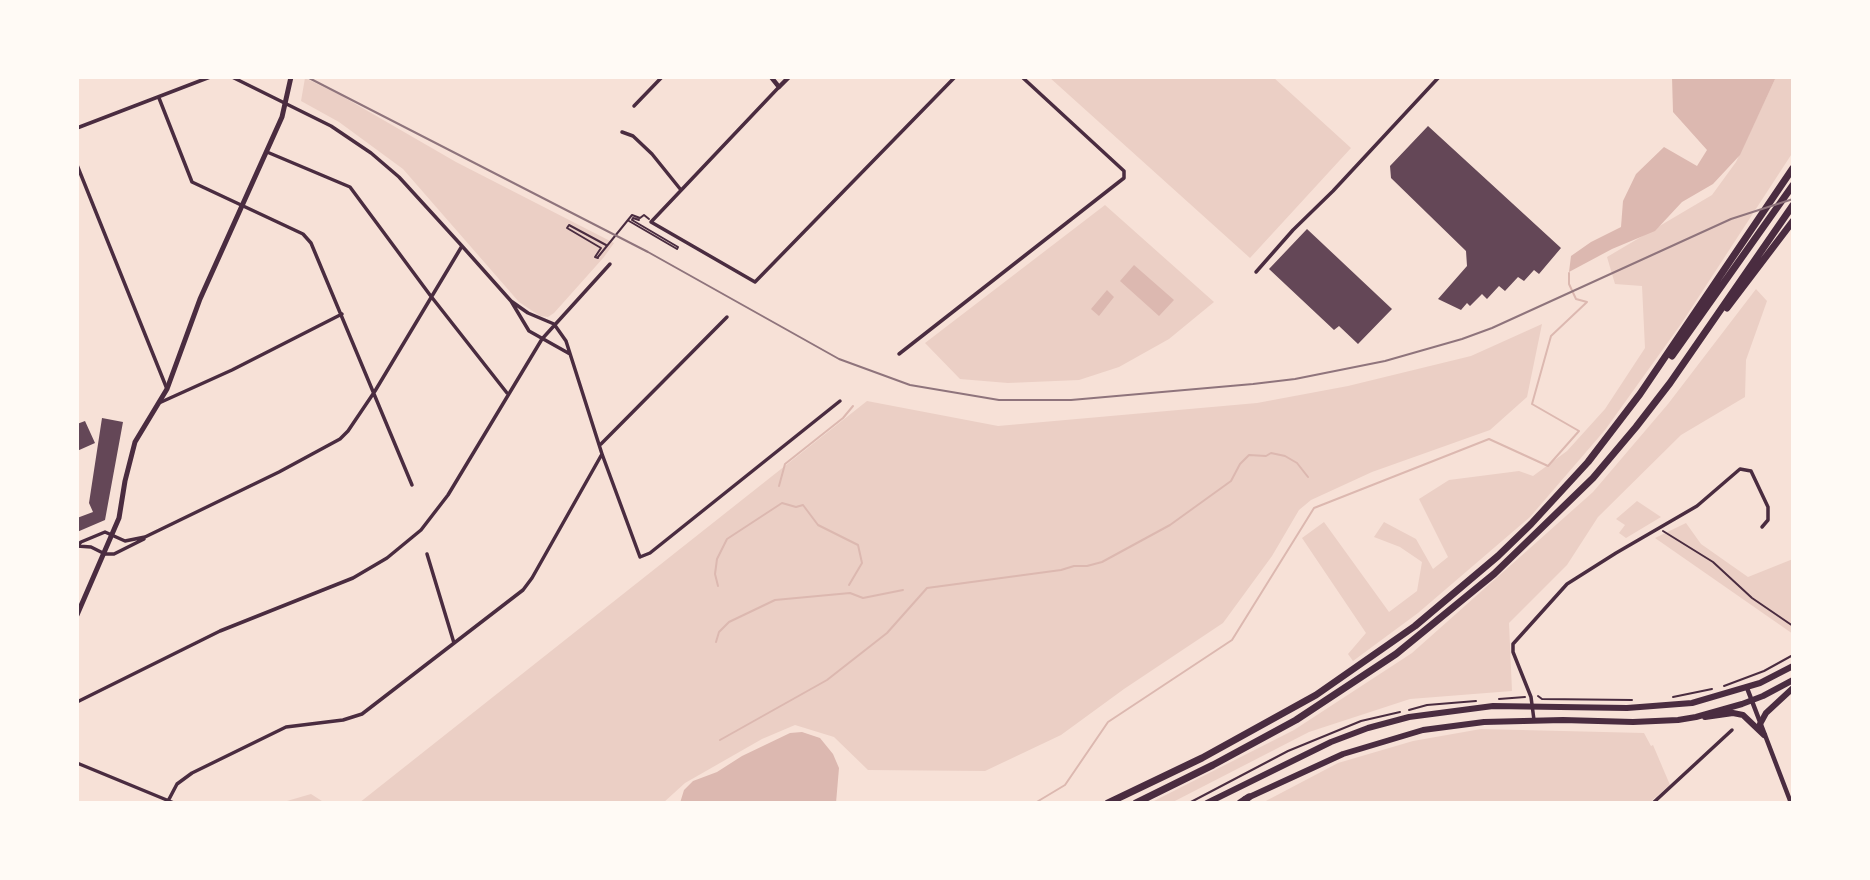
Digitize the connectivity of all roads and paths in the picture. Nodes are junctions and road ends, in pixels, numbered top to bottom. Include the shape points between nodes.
1 (210, 77) edge
2 (232, 77) edge
3 (662, 77) edge
4 (771, 77) edge
5 (789, 77) edge
6 (955, 77) edge
7 (1022, 77) edge
8 (1439, 77) edge
9 (291, 80) edge
10 (779, 87) junction
11 (159, 98) junction
12 (287, 102) junction
13 (634, 106) dead end
14 (77, 128) edge
15 (622, 132) dead end
16 (265, 152) junction
17 (77, 164) edge
18 (1793, 168) edge
19 (1793, 185) edge
20 (681, 190) junction
21 (242, 205) junction
22 (1793, 205) edge
23 (640, 219) junction
24 (629, 221) junction
25 (1793, 221) edge
26 (652, 222) junction
27 (606, 245) junction
28 (462, 246) junction
29 (610, 264) dead end
30 (1256, 272) dead end
31 (430, 295) junction
32 (511, 301) junction
33 (342, 314) junction
34 (727, 317) dead end
35 (554, 324) junction
36 (542, 339) junction
37 (1696, 346) junction
38 (899, 354) dead end
39 (571, 356) junction
40 (167, 389) junction
41 (374, 391) junction
42 (508, 393) junction
43 (1640, 394) junction
44 (840, 401) dead end
45 (159, 402) junction
46 (601, 444) junction
47 (602, 454) junction
48 (412, 485) dead end
49 (1762, 527) dead end
50 (1659, 528) junction
51 (113, 534) junction
52 (145, 537) junction
53 (77, 546) edge
54 (104, 554) junction
55 (427, 554) dead end
56 (77, 615) edge
57 (1793, 626) edge
58 (454, 643) junction
59 (1793, 655) edge
60 (1793, 666) edge
61 (1793, 680) edge
62 (1747, 688) junction
63 (1793, 688) edge
64 (1539, 696) dead end
65 (1666, 698) dead end
66 (1751, 700) junction
67 (1634, 701) dead end
68 (77, 702) edge
69 (1533, 706) junction
70 (1696, 717) junction
71 (1535, 720) junction
72 (1760, 724) junction
73 (1732, 730) dead end
74 (1764, 735) junction
75 (77, 763) edge
76 (1249, 797) joint
77 (168, 802) edge
78 (174, 803) edge
79 (1108, 803) edge
80 (1136, 803) edge
81 (1206, 803) edge
82 (1238, 803) edge
83 (1653, 803) edge
84 (1791, 803) edge

1 - 11 street
2 - 12 street
3 - 13 street
4 - 10 street
5 - 10 street
6 - 26 street via 755,282
7 - 38 street via 1124,172 1124,178
8 - 30 street
9 - 12 main road
10 - 20 street
11 - 14 street
11 - 21 street via 192,181
12 - 16 main road
12 - 28 street via 380,161
15 - 20 street via 652,154
16 - 21 main road
16 - 31 street via 350,187
17 - 40 street
18 - 43 highway
19 - 43 highway via 1695,325
20 - 26 street
21 - 33 street via 303,234 312,243
21 - 40 main road
22 - 37 highway
23 - 24 path via 632,215
23 - 24 path via 632,220 677,249
23 - 26 path via 644,215
24 - 27 path
25 - 37 highway
27 - 27 path via 597,240 569,225 601,248 595,257
28 - 31 street
28 - 32 street
29 - 35 street
31 - 41 street
31 - 42 street
32 - 35 street
32 - 36 street via 529,331
33 - 41 street
33 - 45 street
34 - 46 street
35 - 36 street
35 - 39 street
36 - 39 street
36 - 42 street
37 - 80 highway via 1593,478 1451,611 1396,654 1296,720
39 - 46 street
40 - 45 main road
41 - 48 street
41 - 52 street via 340,439
42 - 68 street via 447,495 421,530 387,558 353,578 220,631
43 - 79 highway via 1588,462 1531,524 1415,626 1263,726
44 - 47 street via 640,557
45 - 51 main road via 135,442
46 - 47 street
47 - 58 street via 523,590
49 - 50 street via 1768,520 1768,507 1746,468 1734,472 1697,506
50 - 57 path via 1713,562 1752,598
50 - 69 street via 1567,584 1514,644
51 - 52 street via 125,541
51 - 53 street via 100,533
51 - 54 main road
52 - 54 street via 117,553
53 - 54 street
54 - 56 main road
55 - 58 street
58 - 77 street via 362,715 286,727 192,773 177,784
59 - 65 path via 1734,683
60 - 62 main road
61 - 66 main road
62 - 66 street
62 - 69 main road via 1669,706
63 - 72 main road
64 - 67 path
66 - 70 main road
66 - 72 street
69 - 71 street
69 - 81 main road via 1469,708 1368,728 1292,759
70 - 71 main road via 1633,722
70 - 74 main road via 1743,715
71 - 76 main road via 1456,725 1392,738 1343,754
72 - 74 street
73 - 83 street
74 - 84 street
75 - 77 street
76 - 82 highway
77 - 78 street

